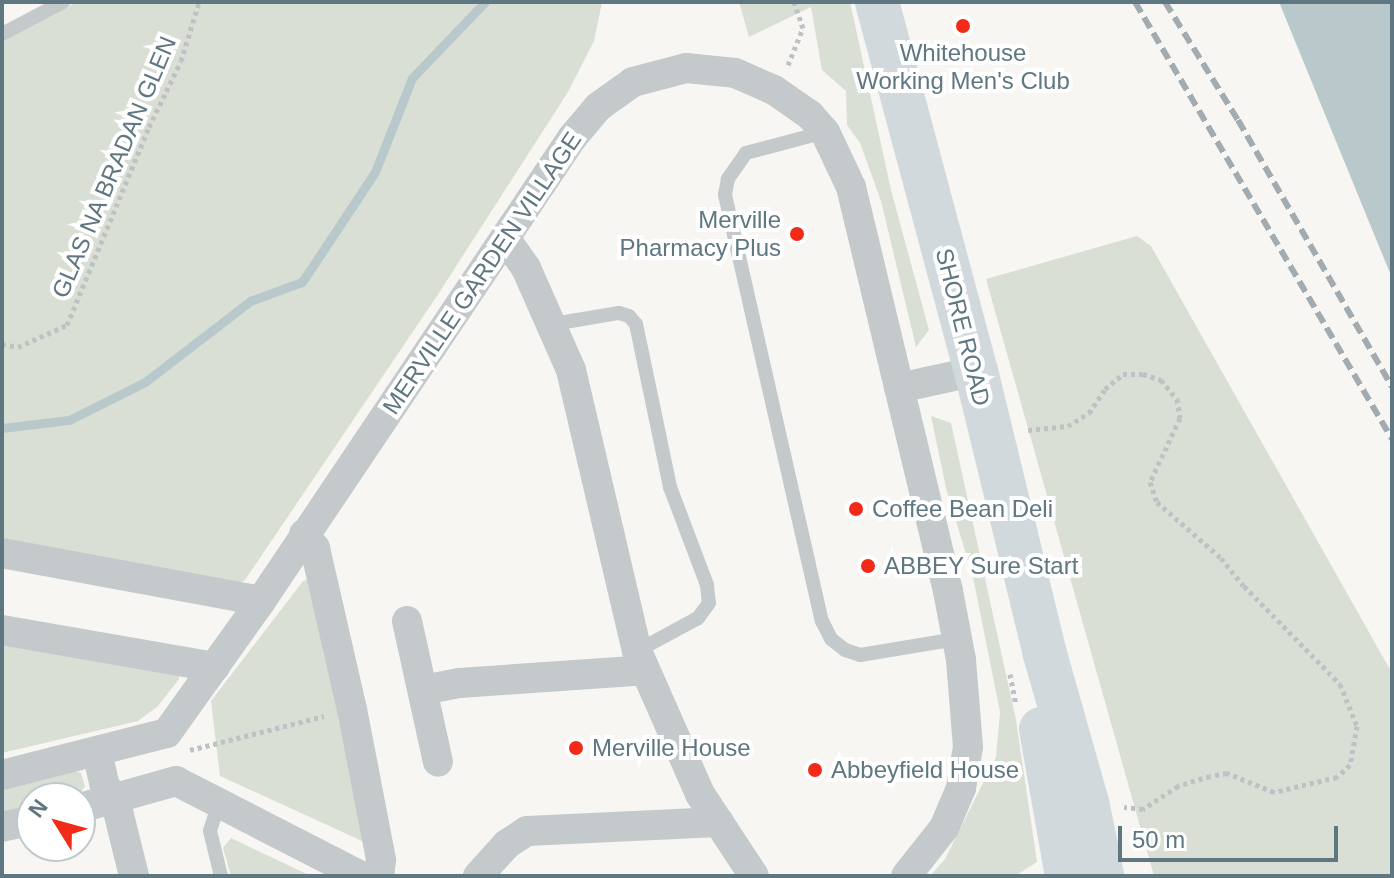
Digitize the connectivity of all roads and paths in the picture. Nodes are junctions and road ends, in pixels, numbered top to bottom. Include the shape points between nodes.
1 (63, 2) edge
2 (199, 2) edge
3 (794, 2) edge
4 (877, 2) edge
5 (2, 34) edge
6 (774, 90) junction
7 (825, 132) junction
8 (505, 238) junction
9 (553, 324) junction
10 (2, 344) edge
11 (976, 371) junction
12 (899, 388) junction
13 (1016, 432) dead end
14 (304, 534) junction
15 (2, 553) edge
16 (261, 601) junction
17 (407, 621) dead end
18 (2, 630) edge
19 (957, 639) junction
20 (1026, 657) junction
21 (641, 660) junction
22 (215, 667) junction
23 (423, 690) junction
24 (1016, 706) dead end
25 (352, 709) junction
26 (97, 752) junction
27 (170, 757) junction
28 (438, 762) dead end
29 (2, 775) edge
30 (115, 799) junction
31 (1087, 802) junction
32 (219, 803) junction
33 (96, 804) edge
34 (719, 822) junction
35 (134, 876) edge
36 (221, 876) edge
37 (361, 876) edge
38 (379, 876) edge
39 (478, 876) edge
40 (754, 876) edge
41 (906, 876) edge
42 (1067, 876) edge
43 (1102, 876) edge

1 - 5 lane
2 - 10 path, GLAS NA BRADAN GLEN via 181,61 67,325 18,347
3 - 6 path via 803,28
4 - 11 main road, SHORE ROAD
6 - 7 street, MERVILLE GARDEN VILLAGE
6 - 8 street, MERVILLE GARDEN VILLAGE via 735,73 686,68 633,82 598,107 572,138
7 - 12 street, MERVILLE GARDEN VILLAGE via 851,187
7 - 19 lane via 746,153 728,179 725,195 822,621 831,639 860,655
8 - 9 street
8 - 14 street, MERVILLE GARDEN VILLAGE
9 - 21 street via 571,370
9 - 21 lane via 619,313 636,324 670,487 707,585 709,603 698,618
11 - 12 street
11 - 20 main road, SHORE ROAD
12 - 19 street, MERVILLE GARDEN VILLAGE
13 - 31 path via 1068,426 1089,413 1123,374 1161,380 1177,399 1180,418 1150,482 1157,502 1221,558 1340,684 1357,726 1350,765 1337,777 1294,790 1274,792 1227,773 1178,786 1143,809
14 - 16 street, MERVILLE GARDEN VILLAGE
14 - 25 street via 315,548
15 - 16 street
16 - 22 street, MERVILLE GARDEN VILLAGE
17 - 23 street
18 - 22 street
19 - 41 street, MERVILLE GARDEN VILLAGE via 968,747 961,788 944,828
20 - 24 path
20 - 31 main road, SHORE ROAD
20 - 42 main road, SHORE ROAD
21 - 23 street
21 - 34 street via 700,794
22 - 27 street, MERVILLE GARDEN VILLAGE
23 - 28 street
25 - 27 path
25 - 38 street via 381,860
26 - 27 street
26 - 29 street
26 - 30 street via 105,786
27 - 30 street
27 - 32 street
30 - 33 street
30 - 35 street
31 - 43 main road, SHORE ROAD
32 - 36 lane via 210,831
32 - 37 street
34 - 39 street via 527,831
34 - 40 street

